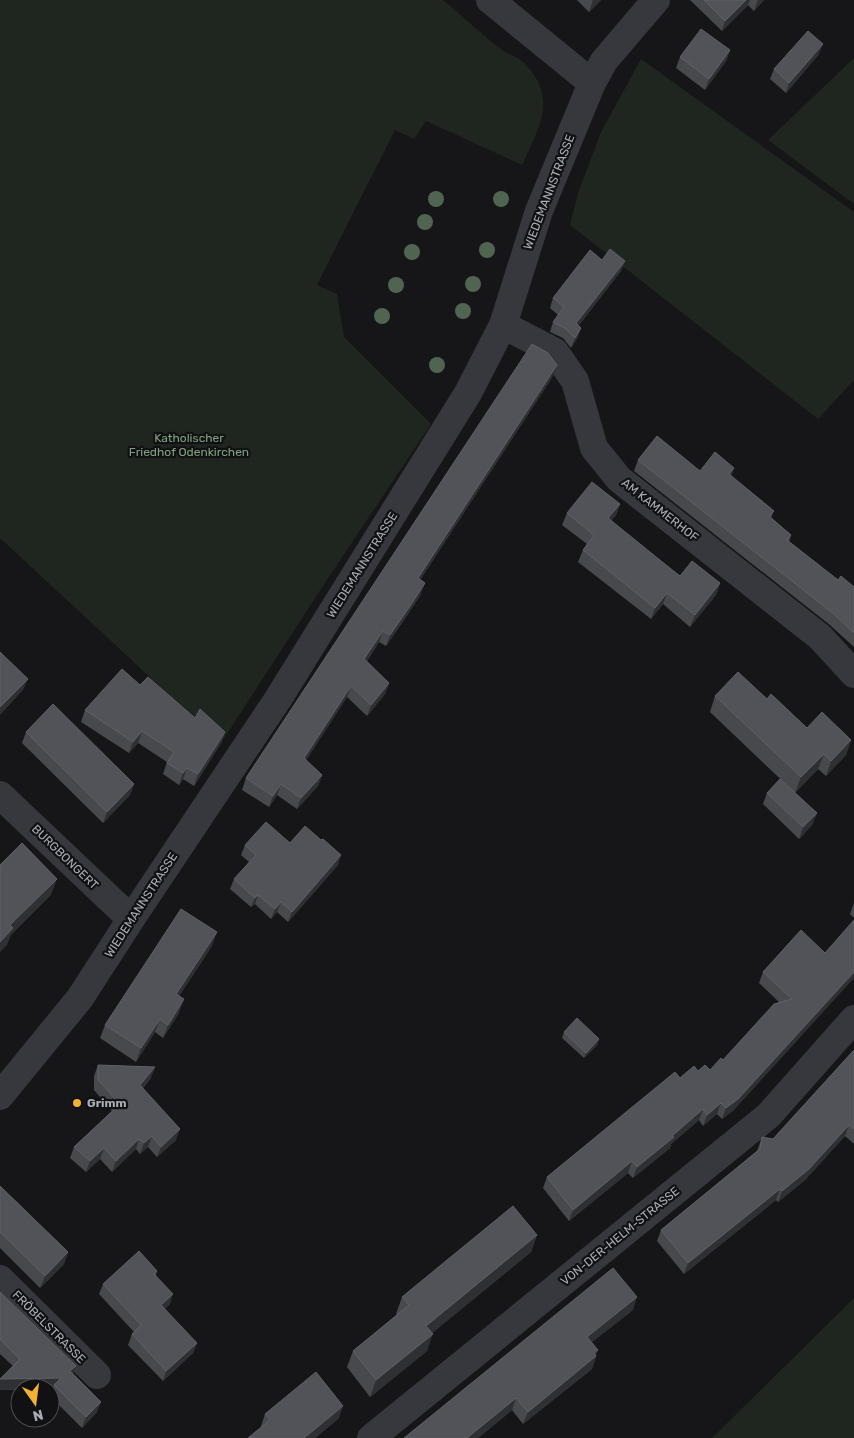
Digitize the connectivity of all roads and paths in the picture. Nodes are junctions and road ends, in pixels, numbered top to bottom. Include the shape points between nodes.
1 (490, 0) edge
2 (656, 0) edge
3 (592, 83) junction
4 (503, 325) junction
5 (854, 674) edge
6 (0, 794) edge
7 (131, 919) junction
8 (854, 1019) edge
9 (0, 1096) edge
10 (0, 1279) edge
11 (97, 1375) dead end
12 (371, 1438) edge

1 - 3 street
2 - 3 street, WIEDEMANNSTRASSE via 604,61
3 - 4 street, WIEDEMANNSTRASSE via 539,212
4 - 5 street, AM KAMMERHOF via 555,352 574,381 594,448 619,479 820,637
4 - 7 street, WIEDEMANNSTRASSE via 468,393 294,674
6 - 7 street, BURGBONGERT
7 - 9 street, WIEDEMANNSTRASSE via 80,998
8 - 12 street, VON-DER-HELM-STRASSE via 769,1115
10 - 11 street, FRÖBELSTRASSE

